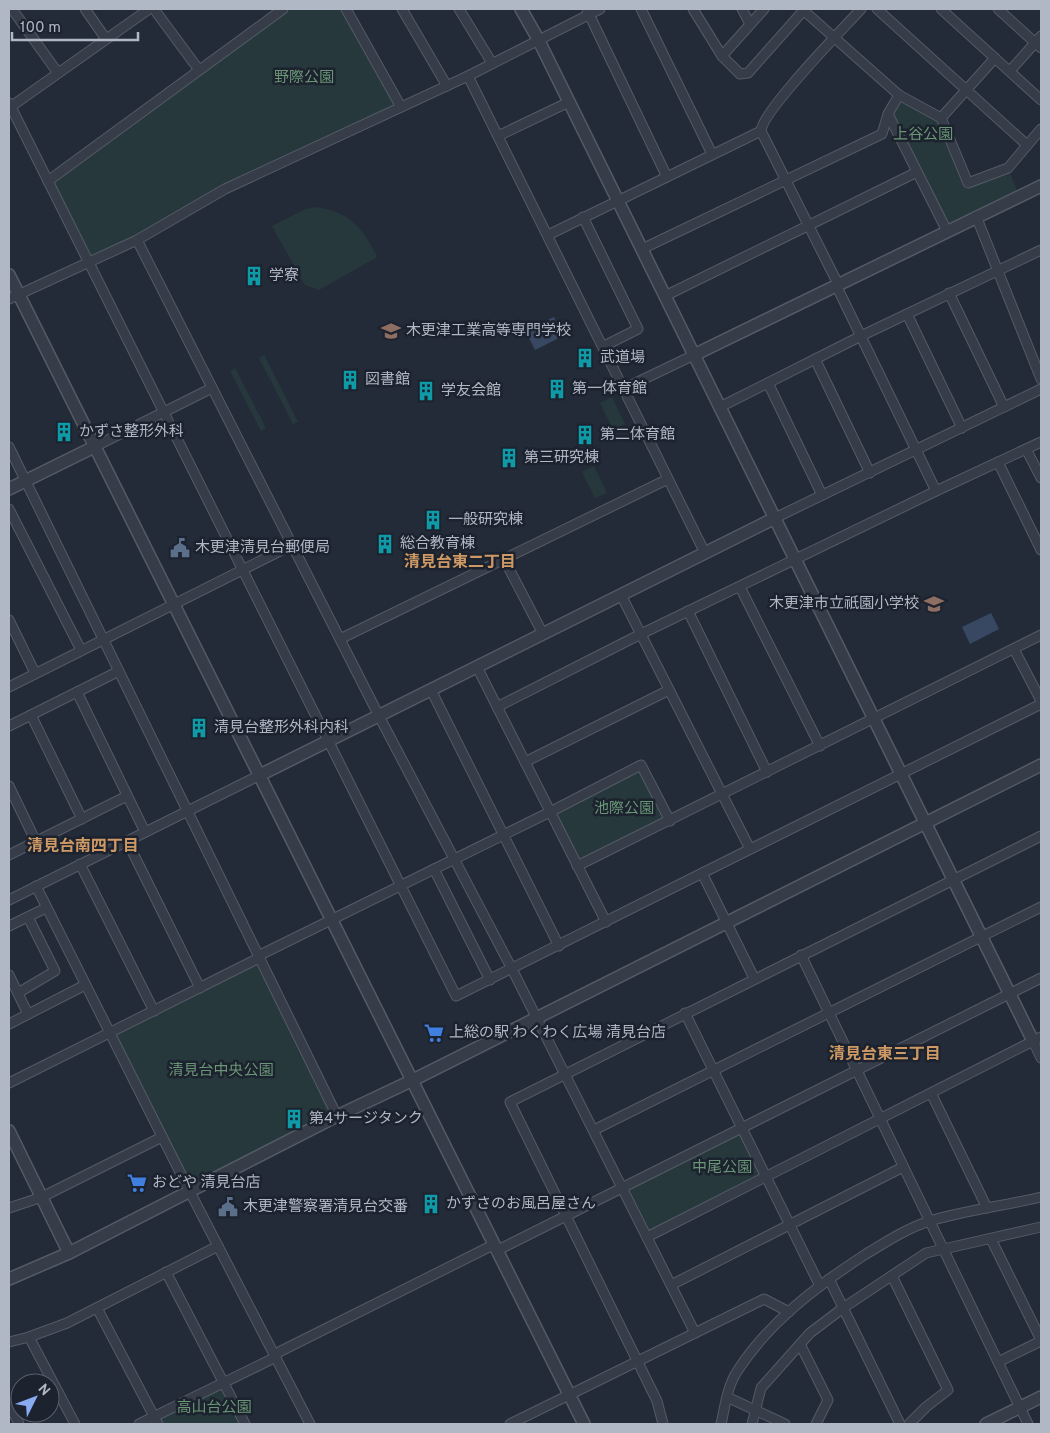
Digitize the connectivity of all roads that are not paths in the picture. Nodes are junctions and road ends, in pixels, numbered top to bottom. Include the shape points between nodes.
1 (12, 9) edge
2 (84, 9) edge
3 (149, 9) edge
4 (154, 9) edge
5 (283, 9) edge
6 (346, 9) edge
7 (402, 9) edge
8 (459, 9) edge
9 (521, 9) edge
10 (600, 9) edge
11 (641, 9) edge
12 (693, 9) edge
13 (742, 9) edge
14 (764, 9) edge
15 (861, 9) edge
16 (877, 9) edge
17 (941, 9) edge
18 (998, 9) edge
19 (803, 10) edge
20 (588, 11) edge
21 (750, 24) junction
22 (835, 38) junction
23 (106, 39) junction
24 (538, 39) junction
25 (1039, 42) edge
26 (722, 56) junction
27 (995, 58) junction
28 (492, 63) junction
29 (199, 70) junction
30 (1010, 71) junction
31 (58, 73) junction
32 (468, 76) junction
33 (447, 86) junction
34 (966, 90) junction
35 (899, 95) junction
36 (1041, 100) edge
37 (569, 102) junction
38 (9, 106) edge
39 (401, 107) junction
40 (888, 114) junction
41 (940, 118) junction
42 (896, 128) junction
43 (1041, 129) edge
44 (761, 130) junction
45 (882, 134) junction
46 (498, 136) junction
47 (1027, 145) junction
48 (712, 154) junction
49 (918, 172) junction
50 (667, 176) junction
51 (786, 179) junction
52 (48, 181) junction
53 (1041, 186) edge
54 (618, 201) junction
55 (976, 216) junction
56 (584, 218) junction
57 (809, 226) junction
58 (947, 231) junction
59 (548, 235) junction
60 (137, 240) junction
61 (642, 250) junction
62 (1041, 250) edge
63 (89, 262) junction
64 (998, 270) junction
65 (9, 276) edge
66 (837, 285) junction
67 (949, 293) junction
68 (665, 296) junction
69 (14, 297) edge
70 (907, 314) junction
71 (861, 336) junction
72 (604, 346) junction
73 (694, 355) junction
74 (815, 359) junction
75 (1041, 379) edge
76 (768, 383) junction
77 (212, 388) junction
78 (625, 388) junction
79 (1041, 389) edge
80 (720, 407) junction
81 (1004, 407) junction
82 (164, 412) junction
83 (962, 428) junction
84 (1041, 442) edge
85 (9, 447) edge
86 (94, 447) junction
87 (1026, 449) junction
88 (916, 450) junction
89 (998, 462) junction
90 (870, 473) junction
91 (1041, 478) edge
92 (668, 479) junction
93 (26, 481) junction
94 (9, 489) edge
95 (936, 491) junction
96 (822, 496) junction
97 (9, 509) edge
98 (775, 518) junction
99 (292, 545) junction
100 (1041, 550) edge
101 (705, 553) junction
102 (504, 559) junction
103 (796, 560) junction
104 (242, 569) junction
105 (740, 587) junction
106 (621, 595) junction
107 (172, 604) junction
108 (688, 611) junction
109 (9, 620) edge
110 (543, 634) junction
111 (641, 634) junction
112 (1041, 635) edge
113 (103, 639) junction
114 (340, 639) junction
115 (1014, 649) junction
116 (80, 650) junction
117 (477, 667) junction
118 (119, 671) junction
119 (35, 673) junction
120 (9, 687) edge
121 (431, 690) junction
122 (669, 690) junction
123 (77, 692) junction
124 (1041, 702) edge
125 (497, 707) junction
126 (31, 715) junction
127 (378, 716) junction
128 (874, 718) junction
129 (9, 726) edge
130 (328, 741) junction
131 (820, 746) junction
132 (525, 762) junction
133 (1041, 765) edge
134 (767, 772) junction
135 (901, 773) junction
136 (258, 776) junction
137 (9, 786) edge
138 (722, 795) junction
139 (127, 796) junction
140 (187, 811) junction
141 (550, 812) junction
142 (82, 819) junction
143 (670, 821) junction
144 (926, 823) junction
145 (145, 832) junction
146 (504, 835) junction
147 (1041, 836) edge
148 (127, 841) junction
149 (36, 842) junction
150 (750, 849) junction
151 (9, 856) edge
152 (454, 859) junction
153 (80, 864) junction
154 (577, 866) junction
155 (434, 870) junction
156 (702, 874) junction
157 (954, 880) junction
158 (36, 886) junction
159 (401, 886) junction
160 (9, 900) edge
161 (1041, 907) edge
162 (46, 908) junction
163 (28, 917) junction
164 (330, 920) junction
165 (606, 922) junction
166 (726, 923) junction
167 (9, 926) edge
168 (982, 937) junction
169 (559, 946) junction
170 (801, 955) junction
171 (259, 957) junction
172 (512, 969) junction
173 (9, 975) edge
174 (754, 978) junction
175 (1041, 978) edge
176 (490, 980) junction
177 (85, 985) junction
178 (200, 988) junction
179 (18, 993) junction
180 (1010, 993) junction
181 (154, 1011) junction
182 (685, 1013) junction
183 (829, 1013) junction
184 (28, 1014) junction
185 (537, 1018) junction
186 (9, 1024) edge
187 (109, 1033) junction
188 (1037, 1039) edge
189 (1041, 1058) edge
190 (714, 1070) junction
191 (856, 1070) junction
192 (566, 1074) junction
193 (411, 1081) junction
194 (9, 1083) edge
195 (931, 1093) junction
196 (337, 1116) junction
197 (880, 1118) junction
198 (742, 1128) junction
199 (594, 1130) junction
200 (9, 1131) edge
201 (162, 1137) junction
202 (903, 1167) junction
203 (766, 1176) junction
204 (623, 1188) junction
205 (190, 1192) junction
206 (42, 1197) junction
207 (1041, 1197) edge
208 (9, 1208) edge
209 (987, 1208) junction
210 (566, 1216) junction
211 (930, 1222) junction
212 (791, 1224) junction
213 (1041, 1229) edge
214 (647, 1237) junction
215 (991, 1239) junction
216 (218, 1246) junction
217 (495, 1248) junction
218 (943, 1249) junction
219 (70, 1253) junction
220 (166, 1272) junction
221 (892, 1276) junction
222 (9, 1279) edge
223 (829, 1279) junction
224 (671, 1285) junction
225 (820, 1286) junction
226 (97, 1308) junction
227 (843, 1308) junction
228 (789, 1312) junction
229 (695, 1333) junction
230 (29, 1337) junction
231 (1041, 1341) edge
232 (9, 1342) edge
233 (800, 1344) junction
234 (276, 1356) junction
235 (637, 1362) junction
236 (998, 1362) junction
237 (223, 1383) junction
238 (569, 1396) junction
239 (727, 1397) junction
240 (1041, 1397) edge
241 (9, 1402) edge
242 (1020, 1407) junction
243 (755, 1410) junction
244 (156, 1421) edge
245 (20, 1424) edge
246 (75, 1424) edge
247 (139, 1424) edge
248 (245, 1424) edge
249 (310, 1424) edge
250 (510, 1424) edge
251 (584, 1424) edge
252 (663, 1424) edge
253 (721, 1424) edge
254 (752, 1424) edge
255 (785, 1424) edge
256 (816, 1424) edge
257 (900, 1424) edge
258 (909, 1424) edge
259 (986, 1424) edge
260 (1028, 1424) edge

1 - 31 street
2 - 23 street
3 - 23 street
4 - 29 street
5 - 29 street
6 - 39 street
7 - 33 street
8 - 28 street
9 - 24 street
10 - 20 street
11 - 48 street
12 - 26 street
13 - 21 street
14 - 21 street
15 - 22 street
16 - 34 street
17 - 27 street
18 - 25 street
19 - 22 street
19 - 26 street via 748,73 740,74
20 - 24 street
20 - 50 street
21 - 26 street
22 - 35 street
22 - 44 street via 780,98 761,125
23 - 31 street
24 - 28 street
24 - 37 street
25 - 30 street
27 - 30 street
27 - 34 street
28 - 32 street
29 - 52 street
30 - 36 street
31 - 38 street
32 - 33 street
32 - 46 street
33 - 39 street
34 - 41 street
34 - 47 street
35 - 40 street
35 - 41 street
37 - 46 street
37 - 54 street
38 - 52 street
39 - 60 street via 225,190
40 - 42 street
40 - 45 street
41 - 47 street via 968,183 1008,168
42 - 45 street
42 - 49 street
43 - 47 street
44 - 48 street
44 - 51 street
45 - 51 street
46 - 59 street
48 - 50 street
49 - 57 street
49 - 58 street
50 - 54 street
51 - 57 street
51 - 61 street
52 - 63 street
53 - 55 street
54 - 56 street
54 - 61 street
55 - 58 street
55 - 64 street
56 - 59 street
56 - 72 street via 638,329
57 - 66 street
57 - 68 street
58 - 66 street
59 - 72 street
60 - 63 street
60 - 77 street
61 - 68 street
62 - 64 street
63 - 69 street
63 - 82 street
64 - 67 street
64 - 75 street
65 - 69 street
66 - 71 street
66 - 73 street
67 - 70 street
67 - 81 street
68 - 73 street
69 - 86 street
70 - 71 street
70 - 83 street
71 - 74 street
71 - 88 street
72 - 78 street
73 - 78 street
73 - 80 street
74 - 76 street
74 - 90 street
76 - 80 street
76 - 96 street
77 - 82 street
77 - 99 street
78 - 92 street
79 - 81 street
80 - 98 street
81 - 83 street
82 - 86 street
82 - 104 street
83 - 88 street
84 - 87 street
85 - 93 street
86 - 93 street
86 - 107 street
87 - 89 street
87 - 91 street
88 - 90 street
88 - 95 street
89 - 95 street
89 - 100 street
90 - 96 street
92 - 101 street
92 - 102 street
93 - 94 street
93 - 113 street
95 - 103 street
96 - 98 street
97 - 116 street
98 - 101 street
98 - 103 street
99 - 104 street
99 - 114 street
101 - 106 street
102 - 110 street
102 - 114 street
103 - 105 street
103 - 128 street
104 - 107 street
104 - 130 street
105 - 108 street
105 - 131 street
106 - 110 street
106 - 111 street
107 - 113 street
107 - 136 street
108 - 111 street
108 - 134 street
109 - 119 street
110 - 117 street
111 - 122 street
111 - 125 street
112 - 115 street
113 - 116 street
113 - 118 street
114 - 127 street
115 - 124 street
115 - 128 street
116 - 119 street
117 - 121 street
117 - 125 street
118 - 123 street
118 - 140 street
119 - 120 street
121 - 127 street
121 - 146 street
122 - 132 street
122 - 138 street
123 - 126 street
123 - 139 street
124 - 135 street
125 - 132 street
126 - 129 street
126 - 142 street
127 - 130 street
127 - 152 street
128 - 131 street
128 - 135 street
130 - 136 street
130 - 159 street
131 - 134 street
132 - 141 street
133 - 144 street
134 - 138 street
135 - 144 street
135 - 150 street
136 - 140 street
136 - 164 street
137 - 149 street
138 - 143 street
138 - 150 street
139 - 142 street
139 - 145 street
140 - 145 street
140 - 171 street
141 - 143 street via 641,765
141 - 146 street
141 - 154 street
142 - 149 street
143 - 154 street
144 - 157 street
144 - 166 street
145 - 148 street
146 - 152 street
146 - 169 street
147 - 157 street
148 - 153 street
148 - 178 street
149 - 151 street
150 - 156 street
152 - 155 street
152 - 172 street
153 - 158 street
153 - 181 street
154 - 165 street
155 - 159 street
155 - 176 street
156 - 165 street
156 - 166 street
157 - 168 street
157 - 170 street
158 - 160 street
158 - 162 street
159 - 164 street
159 - 176 street via 456,996
161 - 168 street
162 - 163 street
162 - 177 street
163 - 167 street
163 - 179 street via 55,972
164 - 171 street
164 - 193 street
165 - 169 street
166 - 174 street
166 - 185 street
168 - 180 street
168 - 183 street
169 - 172 street
170 - 174 street
170 - 183 street
171 - 178 street
171 - 196 street
172 - 176 street
172 - 185 street
173 - 179 street
174 - 182 street
175 - 180 street
177 - 184 street
177 - 187 street
178 - 181 street
179 - 184 street
180 - 188 street
180 - 191 street
181 - 187 street
182 - 190 street
182 - 192 street
183 - 190 street
183 - 191 street
184 - 186 street
185 - 192 street
185 - 193 street
187 - 194 street
187 - 201 street
188 - 189 street
188 - 195 street
190 - 198 street
190 - 199 street
191 - 197 street
191 - 198 street
192 - 199 street
192 - 210 street via 510,1102
193 - 196 street
193 - 217 street
195 - 197 street
195 - 209 street
196 - 205 street
197 - 202 street
197 - 203 street
198 - 203 street
198 - 204 street
199 - 204 street
200 - 206 street
201 - 205 street
201 - 206 street
202 - 211 street
202 - 212 street
203 - 212 street
203 - 214 street
204 - 210 street
204 - 214 street
205 - 216 street
205 - 219 street
206 - 208 street
206 - 219 street
207 - 209 street
209 - 211 street
210 - 217 street
210 - 235 street
211 - 218 street
211 - 223 street via 888,1240
212 - 224 street
212 - 225 street
213 - 215 street
214 - 224 street
215 - 218 street
215 - 231 street
216 - 220 street
216 - 234 street
217 - 234 street
217 - 238 street
218 - 221 street via 926,1253
218 - 236 street
219 - 222 street
220 - 226 street
220 - 237 street
221 - 227 street
221 - 258 street via 948,1390
223 - 225 street
223 - 227 street
224 - 229 street
225 - 228 street
226 - 230 street
226 - 244 street
227 - 233 street
227 - 257 street
228 - 229 street via 764,1299
228 - 239 street via 737,1371
229 - 235 street
230 - 232 street
230 - 246 street
231 - 236 street
233 - 243 street via 761,1388
233 - 256 street via 828,1400
234 - 237 street
234 - 249 street
235 - 238 street
235 - 252 street via 657,1401
236 - 242 street
237 - 244 street
237 - 248 street
238 - 250 street
238 - 251 street
239 - 243 street
239 - 253 street
240 - 242 street
241 - 245 street
242 - 259 street
242 - 260 street
243 - 254 street
243 - 255 street
244 - 247 street

